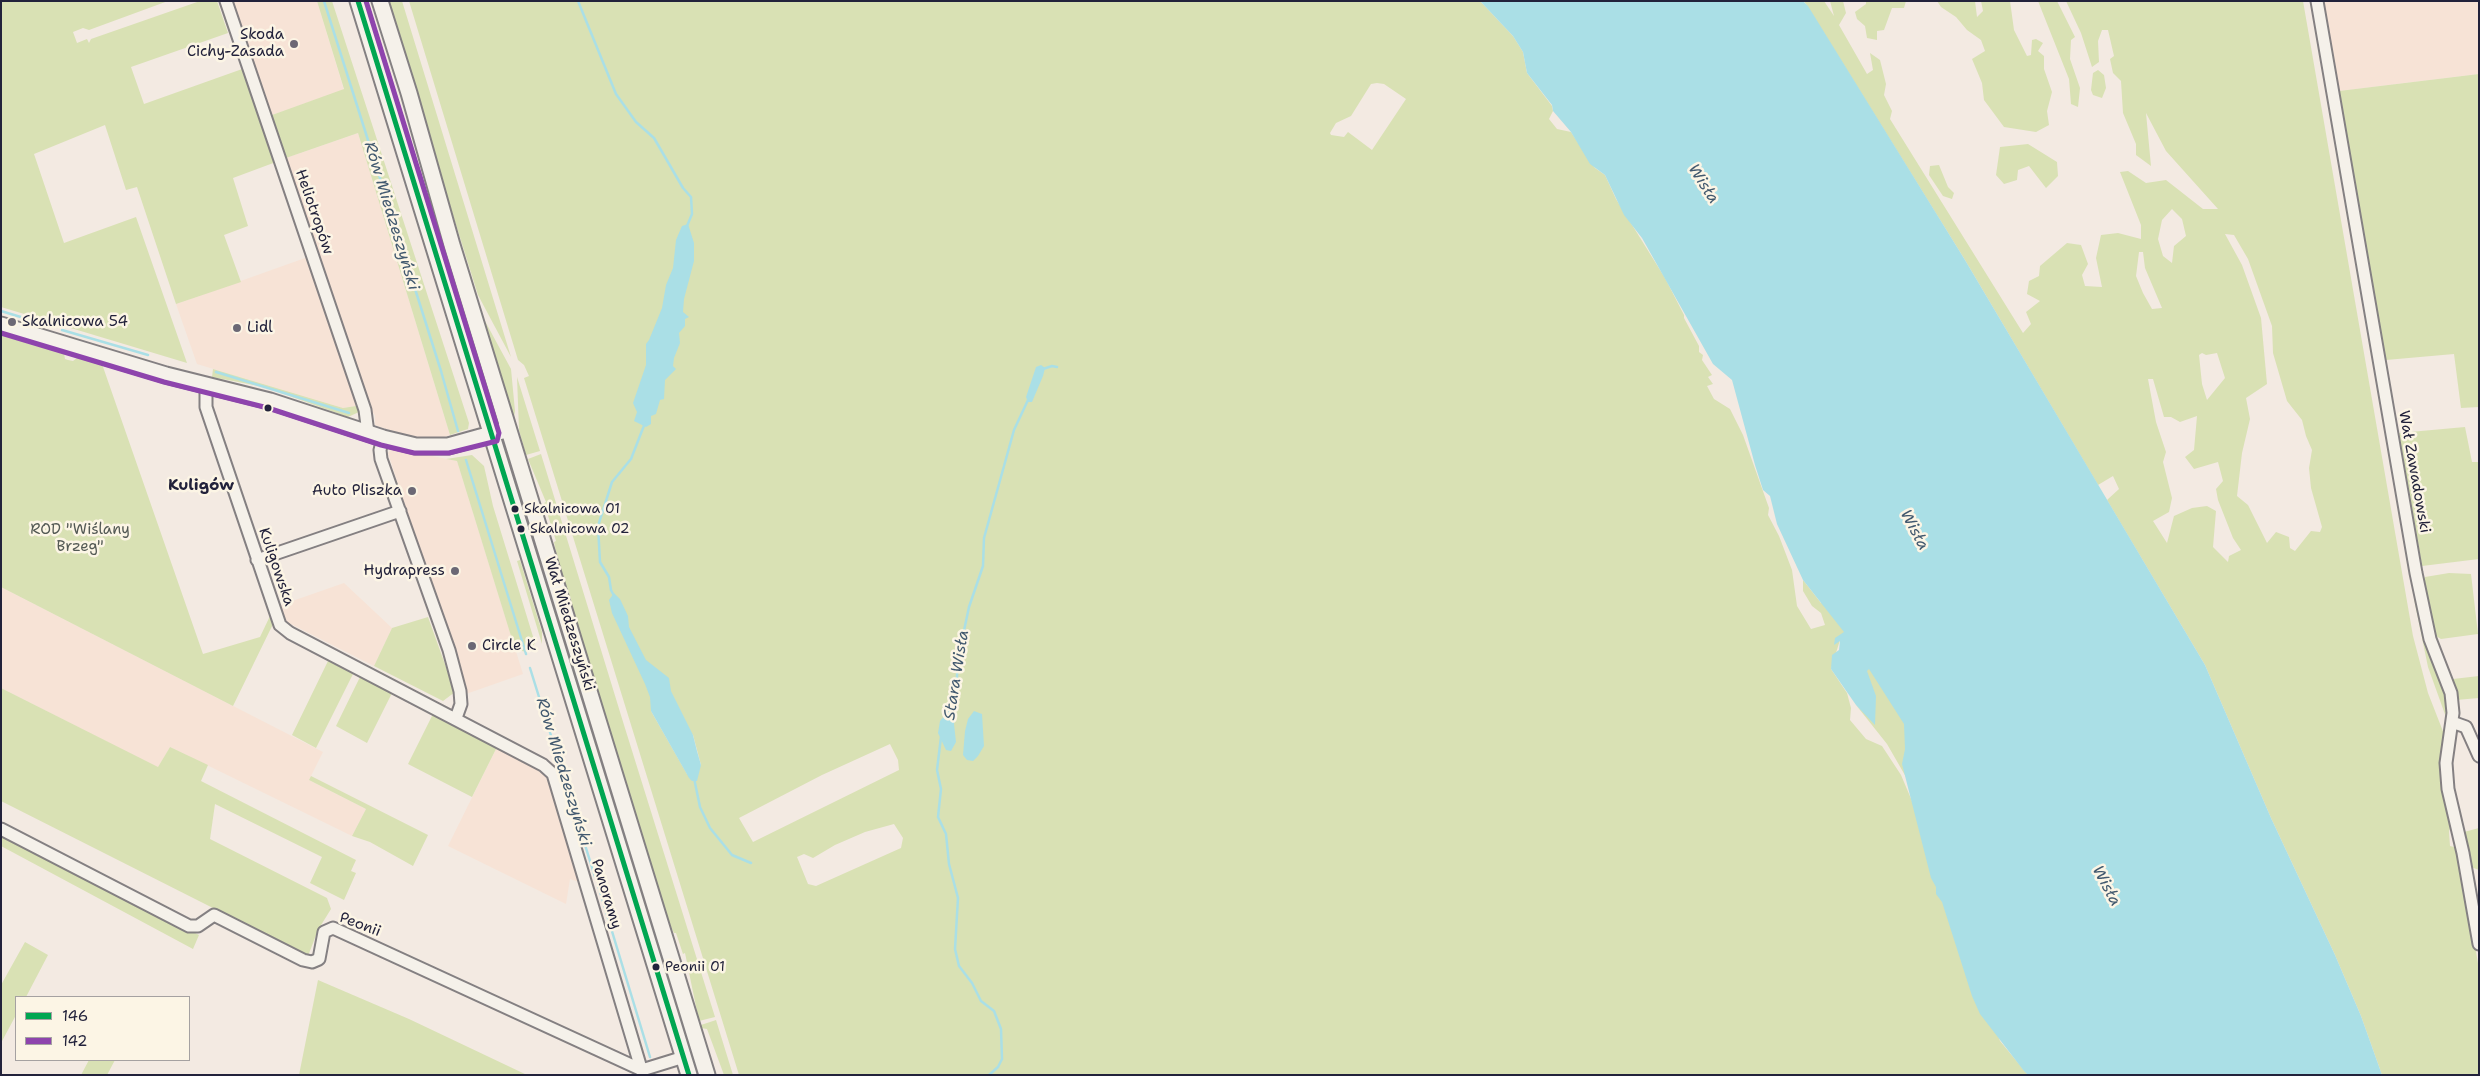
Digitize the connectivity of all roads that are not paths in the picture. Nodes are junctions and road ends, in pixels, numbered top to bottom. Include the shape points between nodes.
1 (226, 1) edge
2 (358, 1) edge
3 (380, 1) edge
4 (2317, 1) edge
5 (1, 324) edge
6 (206, 385) junction
7 (509, 429) junction
8 (492, 435) junction
9 (376, 436) junction
10 (400, 511) junction
11 (257, 560) junction
12 (456, 718) junction
13 (2452, 722) junction
14 (2479, 756) edge
15 (1, 829) edge
16 (2479, 944) edge
17 (684, 1057) junction
18 (643, 1072) edge
19 (689, 1075) edge
20 (707, 1075) edge

1 - 9 street, Heliotropów
2 - 8 main road, Wał Miedzeszyński
3 - 7 main road, Wał Miedzeszyński
4 - 13 street, Wał Zawadowski via 2416,572 2430,639 2451,693
5 - 6 main road
6 - 9 main road via 296,409
6 - 11 street, Kuligowska via 206,407
7 - 8 main road
7 - 20 main road, Wał Miedzeszyński
8 - 9 main road via 434,448
8 - 17 main road, Wał Miedzeszyński
9 - 10 street, Heliotropów
10 - 11 street
10 - 12 street, Heliotropów via 449,650 460,691 461,704
11 - 12 street, Kuligowska via 280,625 290,633
12 - 18 street, Panoramy via 543,765 553,774
13 - 14 street via 2466,727
13 - 16 street, Wał Zawadowski via 2446,762 2448,789
15 - 18 street, Peonii via 189,926 196,927 214,914 303,960 312,962 319,959 324,932 329,928 338,929
17 - 18 street
17 - 19 main road, Wał Miedzeszyński

